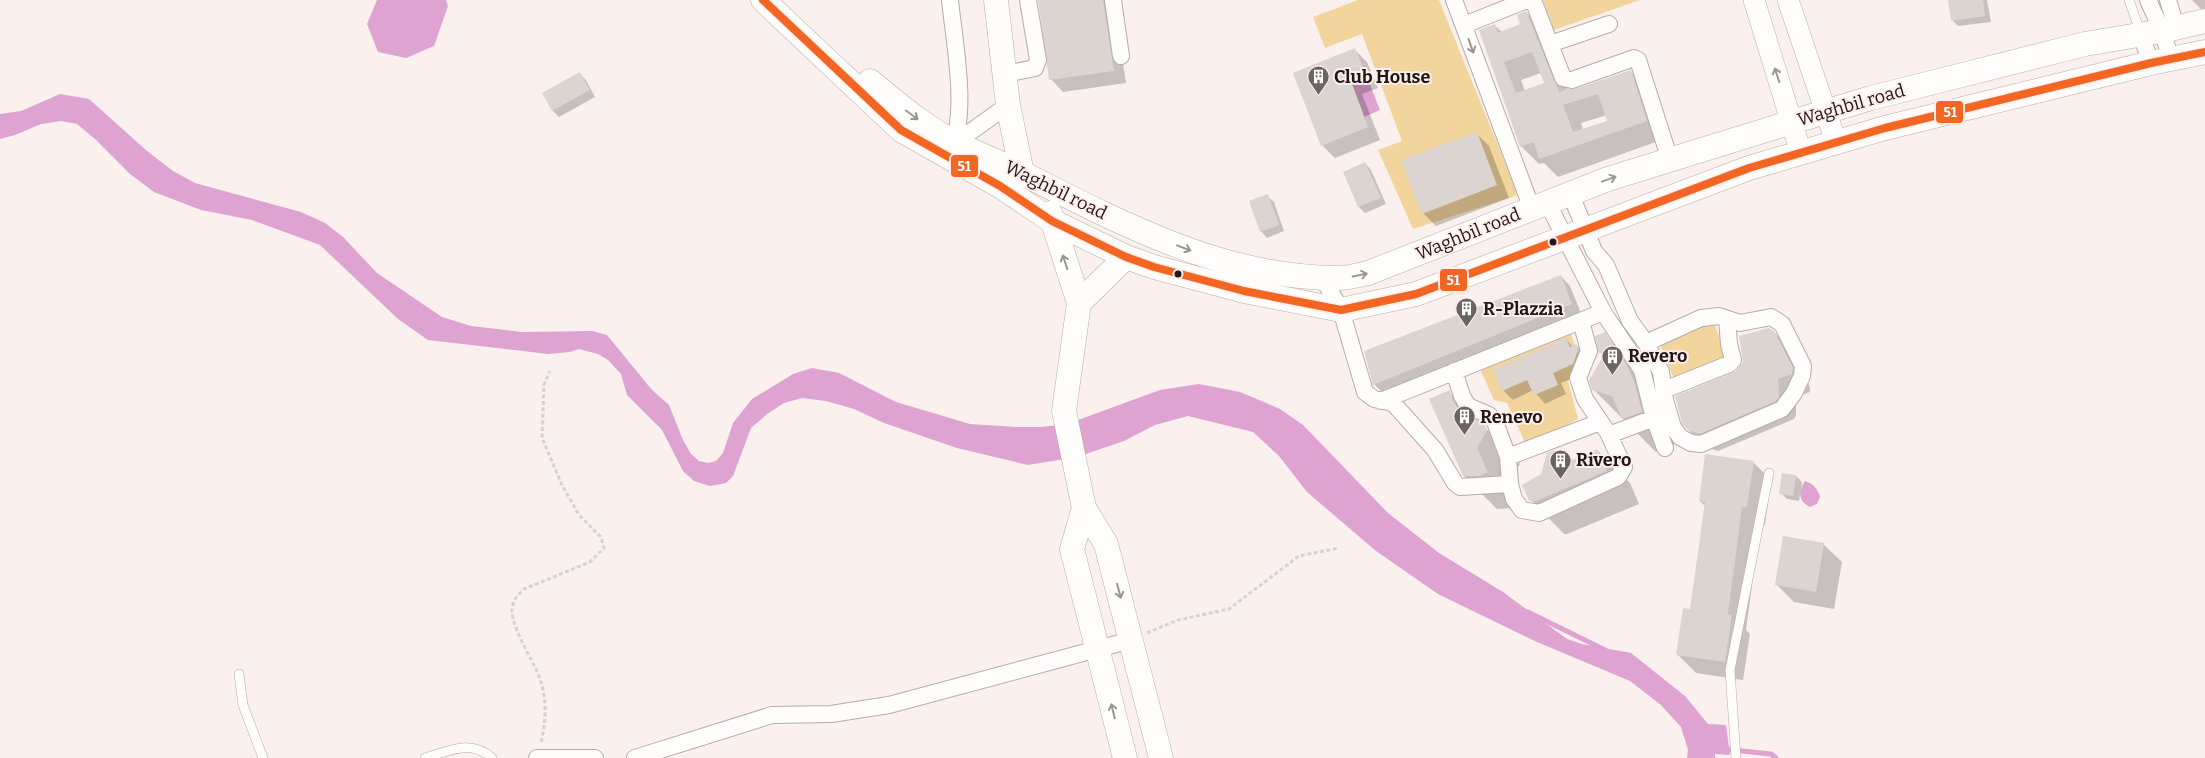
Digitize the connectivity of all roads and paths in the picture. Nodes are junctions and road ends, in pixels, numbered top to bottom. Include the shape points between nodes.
1 (770, 0) edge
2 (950, 0) edge
3 (996, 0) edge
4 (1028, 0) edge
5 (1113, 0) edge
6 (1454, 0) edge
7 (1528, 0) edge
8 (1533, 0) edge
9 (1754, 0) edge
10 (1788, 0) edge
11 (2129, 0) edge
12 (2148, 0) edge
13 (2168, 0) edge
14 (1492, 6) edge
15 (1608, 24) dead end
16 (1464, 25) junction
17 (2203, 28) edge
18 (2160, 31) junction
19 (1550, 44) junction
20 (2205, 52) edge
21 (1121, 56) dead end
22 (2161, 61) junction
23 (1005, 74) junction
24 (1933, 82) junction
25 (1008, 105) junction
26 (1827, 112) junction
27 (1943, 114) junction
28 (1792, 122) junction
29 (1739, 138) junction
30 (1836, 142) junction
31 (951, 150) junction
32 (1801, 153) junction
33 (1670, 160) junction
34 (1749, 168) junction
35 (1032, 178) junction
36 (1571, 194) junction
37 (1540, 206) junction
38 (1052, 221) junction
39 (1575, 233) junction
40 (1150, 234) junction
41 (1132, 260) junction
42 (1322, 277) junction
43 (1079, 303) junction
44 (1341, 310) junction
45 (1603, 312) junction
46 (1727, 319) junction
47 (1581, 321) junction
48 (1646, 342) junction
49 (550, 371) dead end
50 (1454, 371) junction
51 (1664, 390) junction
52 (1381, 400) junction
53 (1654, 418) junction
54 (1605, 429) junction
55 (1665, 448) dead end
56 (1508, 457) junction
57 (1769, 473) dead end
58 (1510, 484) junction
59 (1084, 508) junction
60 (1339, 548) dead end
61 (1131, 640) junction
62 (1098, 649) junction
63 (239, 674) dead end
64 (262, 758) edge
65 (426, 758) edge
66 (492, 758) edge
67 (537, 758) edge
68 (595, 758) edge
69 (635, 758) edge
70 (1125, 758) edge
71 (1161, 758) edge
72 (1736, 758) edge

1 - 31 main road, Waghbil road via 885,104 913,117
2 - 31 street via 961,111
3 - 23 main road
4 - 23 street via 1038,60 1035,68
5 - 21 street
6 - 16 street
7 - 14 street
8 - 19 street
28 -> 9 street
10 - 26 street
11 - 18 lane
12 - 18 street
13 - 18 street
14 - 16 street
15 - 19 street
16 -> 37 street
17 - 18 main road, Waghbil road
18 - 22 street
18 - 24 main road, Waghbil road via 2085,44
19 - 33 street via 1563,78 1572,80 1634,58 1638,60
20 - 22 main road, Waghbil road
22 - 27 main road, Waghbil road
23 - 25 main road
24 - 26 main road, Waghbil road
24 - 27 main road
25 - 31 street
25 - 35 main road
26 - 28 main road, Waghbil road
26 - 30 street
27 - 30 main road, Waghbil road
28 - 29 main road, Waghbil road
28 - 32 street
29 - 33 main road, Waghbil road
29 - 34 main road
30 - 32 main road, Waghbil road
31 - 35 main road, Waghbil road
31 - 38 main road, Waghbil road
32 - 34 main road, Waghbil road
36 -> 33 main road, Waghbil road
34 - 39 main road, Waghbil road
35 - 38 main road
35 - 40 main road, Waghbil road
36 - 37 main road, Waghbil road
36 - 39 street
37 - 39 street
42 -> 37 main road, Waghbil road via 1340,278 1368,273
38 - 41 main road, Waghbil road
43 -> 38 main road
39 - 44 main road, Waghbil road via 1416,294
39 - 45 street
39 - 48 street via 1606,265 1630,320
40 - 41 main road
40 -> 42 main road, Waghbil road via 1220,260 1283,274
41 - 43 main road
41 - 44 main road, Waghbil road via 1244,291
42 - 44 street
43 - 59 main road via 1064,411
44 - 52 street via 1366,392
45 - 47 street
45 - 53 street via 1642,370
46 - 48 street via 1719,316 1702,318
46 - 51 street via 1733,360 1730,364
46 - 51 street via 1740,323 1771,317 1782,324 1803,366 1794,393 1782,409 1701,444 1691,443 1680,437 1673,427
47 - 50 street
47 - 54 street via 1588,351 1578,378 1585,399
48 - 51 street via 1661,372
49 - 67 path via 544,385 542,438 562,485 579,515 601,537 604,548 590,562 524,589 512,606 514,621 541,681 546,702 546,724
50 - 52 street
50 - 56 street via 1468,406 1489,415 1495,422
52 - 58 street via 1393,403 1435,450 1460,487
53 - 54 street
53 - 55 street
54 - 56 street
54 - 58 street via 1624,467 1618,477 1539,512 1522,510 1514,499
56 - 58 street
57 - 72 lane via 1730,670
59 -> 61 main road via 1106,544
59 - 62 main road via 1072,549
60 - 61 path via 1299,556 1229,609 1178,620
61 - 62 street
61 - 71 main road
62 - 69 street via 888,705 831,714 772,716
70 -> 62 main road
63 - 64 lane via 243,705
65 - 66 lane via 464,746 478,749
67 - 68 street

